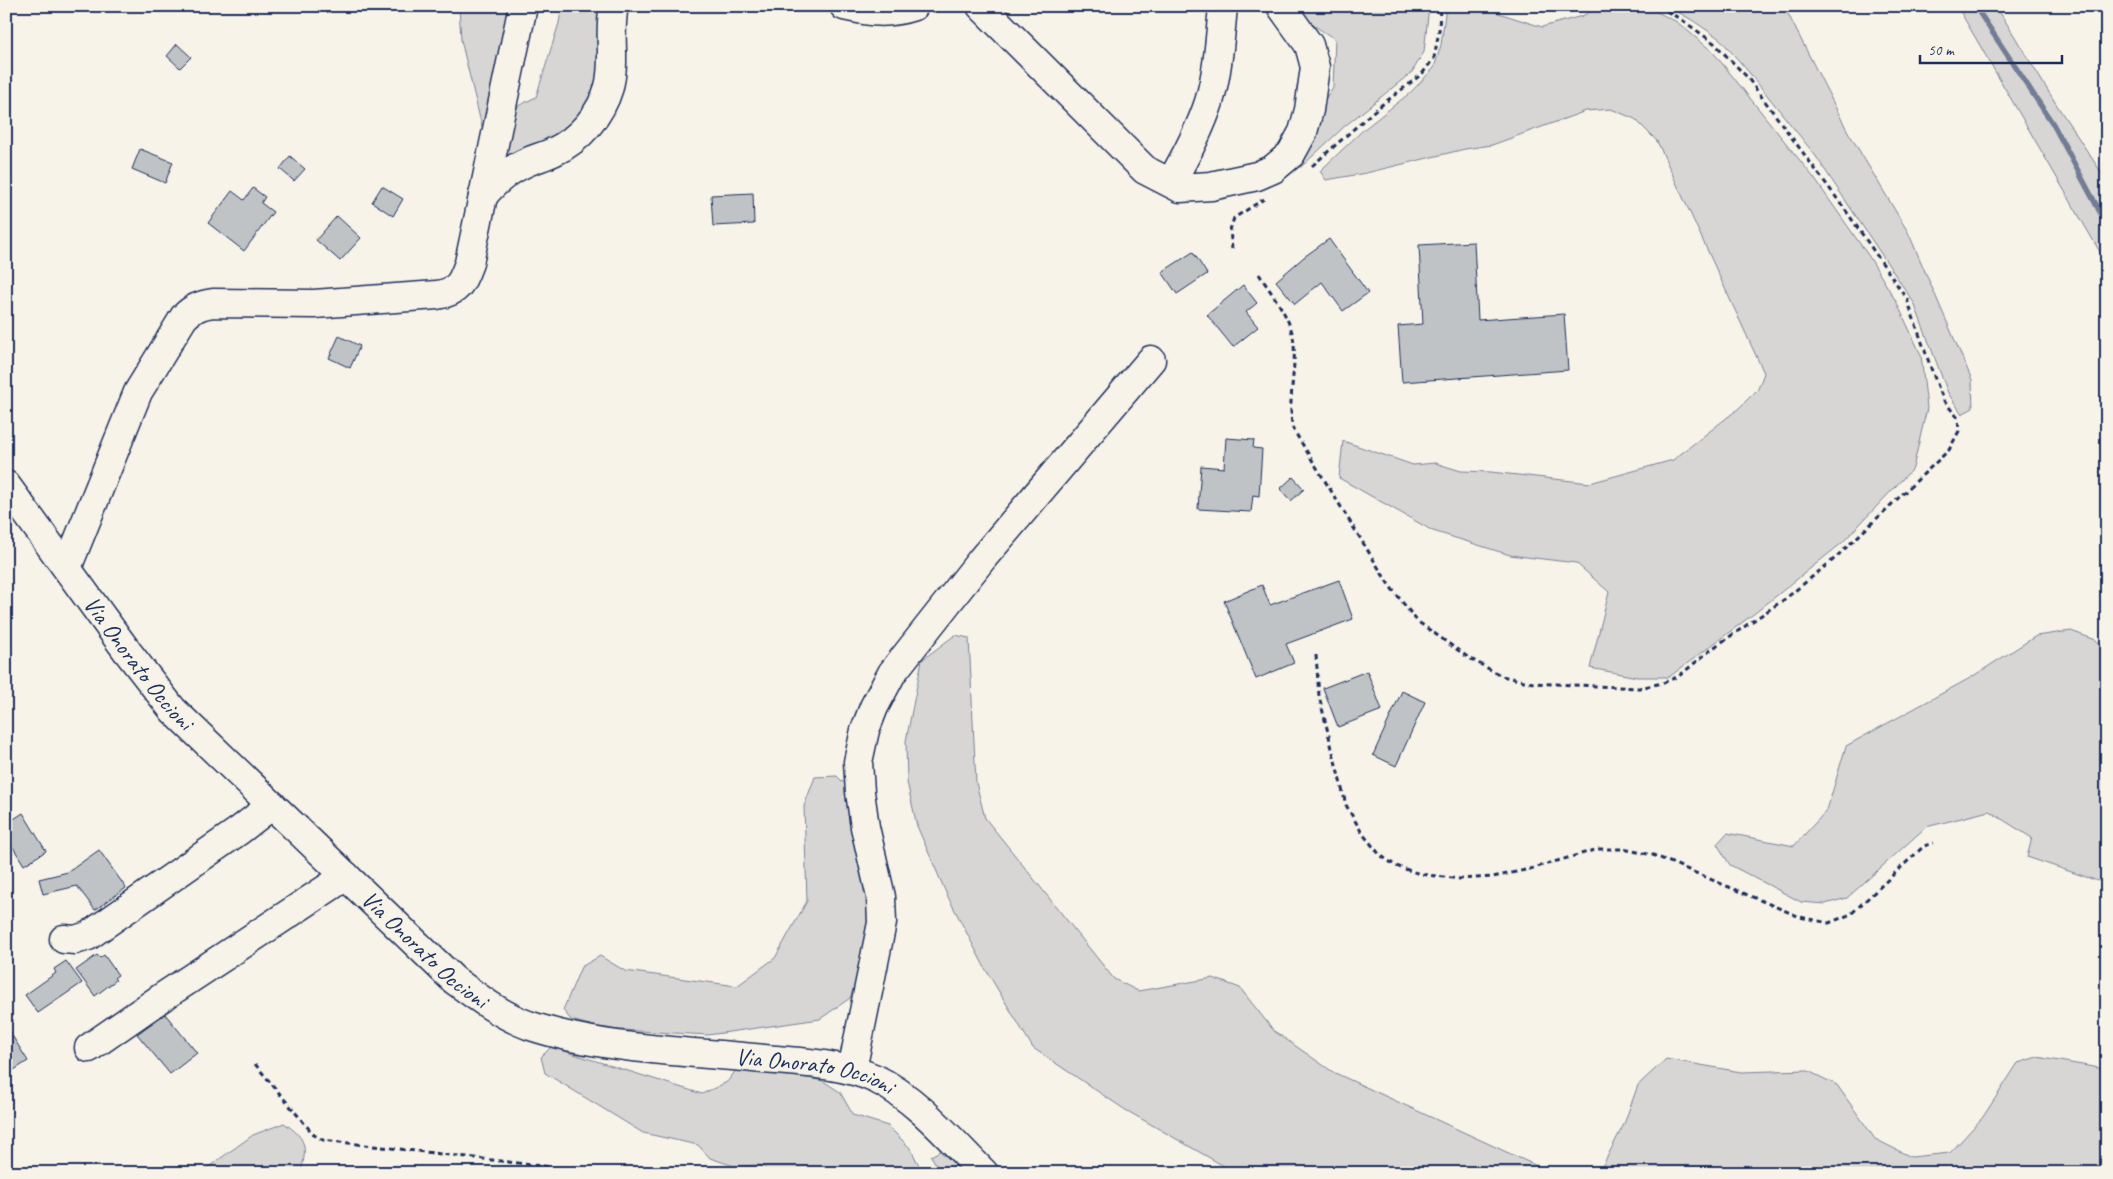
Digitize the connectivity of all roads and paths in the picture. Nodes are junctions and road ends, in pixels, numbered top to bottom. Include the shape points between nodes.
1 (523, 6) edge
2 (614, 6) edge
3 (844, 6) edge
4 (914, 6) edge
5 (981, 6) edge
6 (1223, 6) edge
7 (1281, 6) edge
8 (1440, 6) edge
9 (1658, 6) edge
10 (1309, 169) dead end
11 (1171, 182) junction
12 (1272, 194) dead end
13 (483, 196) junction
14 (1232, 249) dead end
15 (1259, 274) dead end
16 (1151, 360) dead end
17 (6, 485) edge
18 (67, 568) junction
19 (1316, 655) dead end
20 (272, 805) junction
21 (1934, 843) dead end
22 (346, 876) junction
23 (64, 939) dead end
24 (88, 1048) dead end
25 (255, 1064) dead end
26 (852, 1070) junction
27 (551, 1167) dead end
28 (984, 1173) edge

1 - 13 street
2 - 13 street via 612,71 608,89 592,121 568,144 521,164 493,184
3 - 4 street via 884,13
5 - 11 street via 1145,170
6 - 11 street via 1209,101 1193,144
7 - 11 street via 1309,45 1315,67 1303,132 1291,154 1274,169 1257,176 1180,188
8 - 10 path via 1434,58 1422,74
9 - 15 path via 1714,43 1746,77 1844,208 1907,299 1932,374 1944,401 1958,418 1959,431 1949,450 1833,560 1679,676 1639,688 1533,683 1502,676 1468,658 1417,621 1388,585 1293,429 1290,414 1294,342 1285,316
12 - 14 path via 1234,218 1230,230
13 - 18 street via 469,263 463,279 456,289 448,293 314,304 213,303 192,309 138,392
16 - 26 street via 982,559 892,673 874,707 858,762 861,801 881,897 882,923
17 - 18 street, Via Onorato Occioni
18 - 20 street, Via Onorato Occioni via 173,710
19 - 21 path via 1319,696 1346,805 1362,833 1380,855 1396,866 1420,874 1460,880 1493,877 1598,849 1622,849 1653,855 1800,917 1829,923 1851,914 1924,846
20 - 22 street, Via Onorato Occioni
20 - 23 street via 88,936
22 - 24 street
22 - 26 street, Via Onorato Occioni via 454,980 485,1002 528,1024 606,1043
25 - 27 path via 314,1135 323,1140
26 - 28 street, Via Onorato Occioni via 876,1079 916,1106

